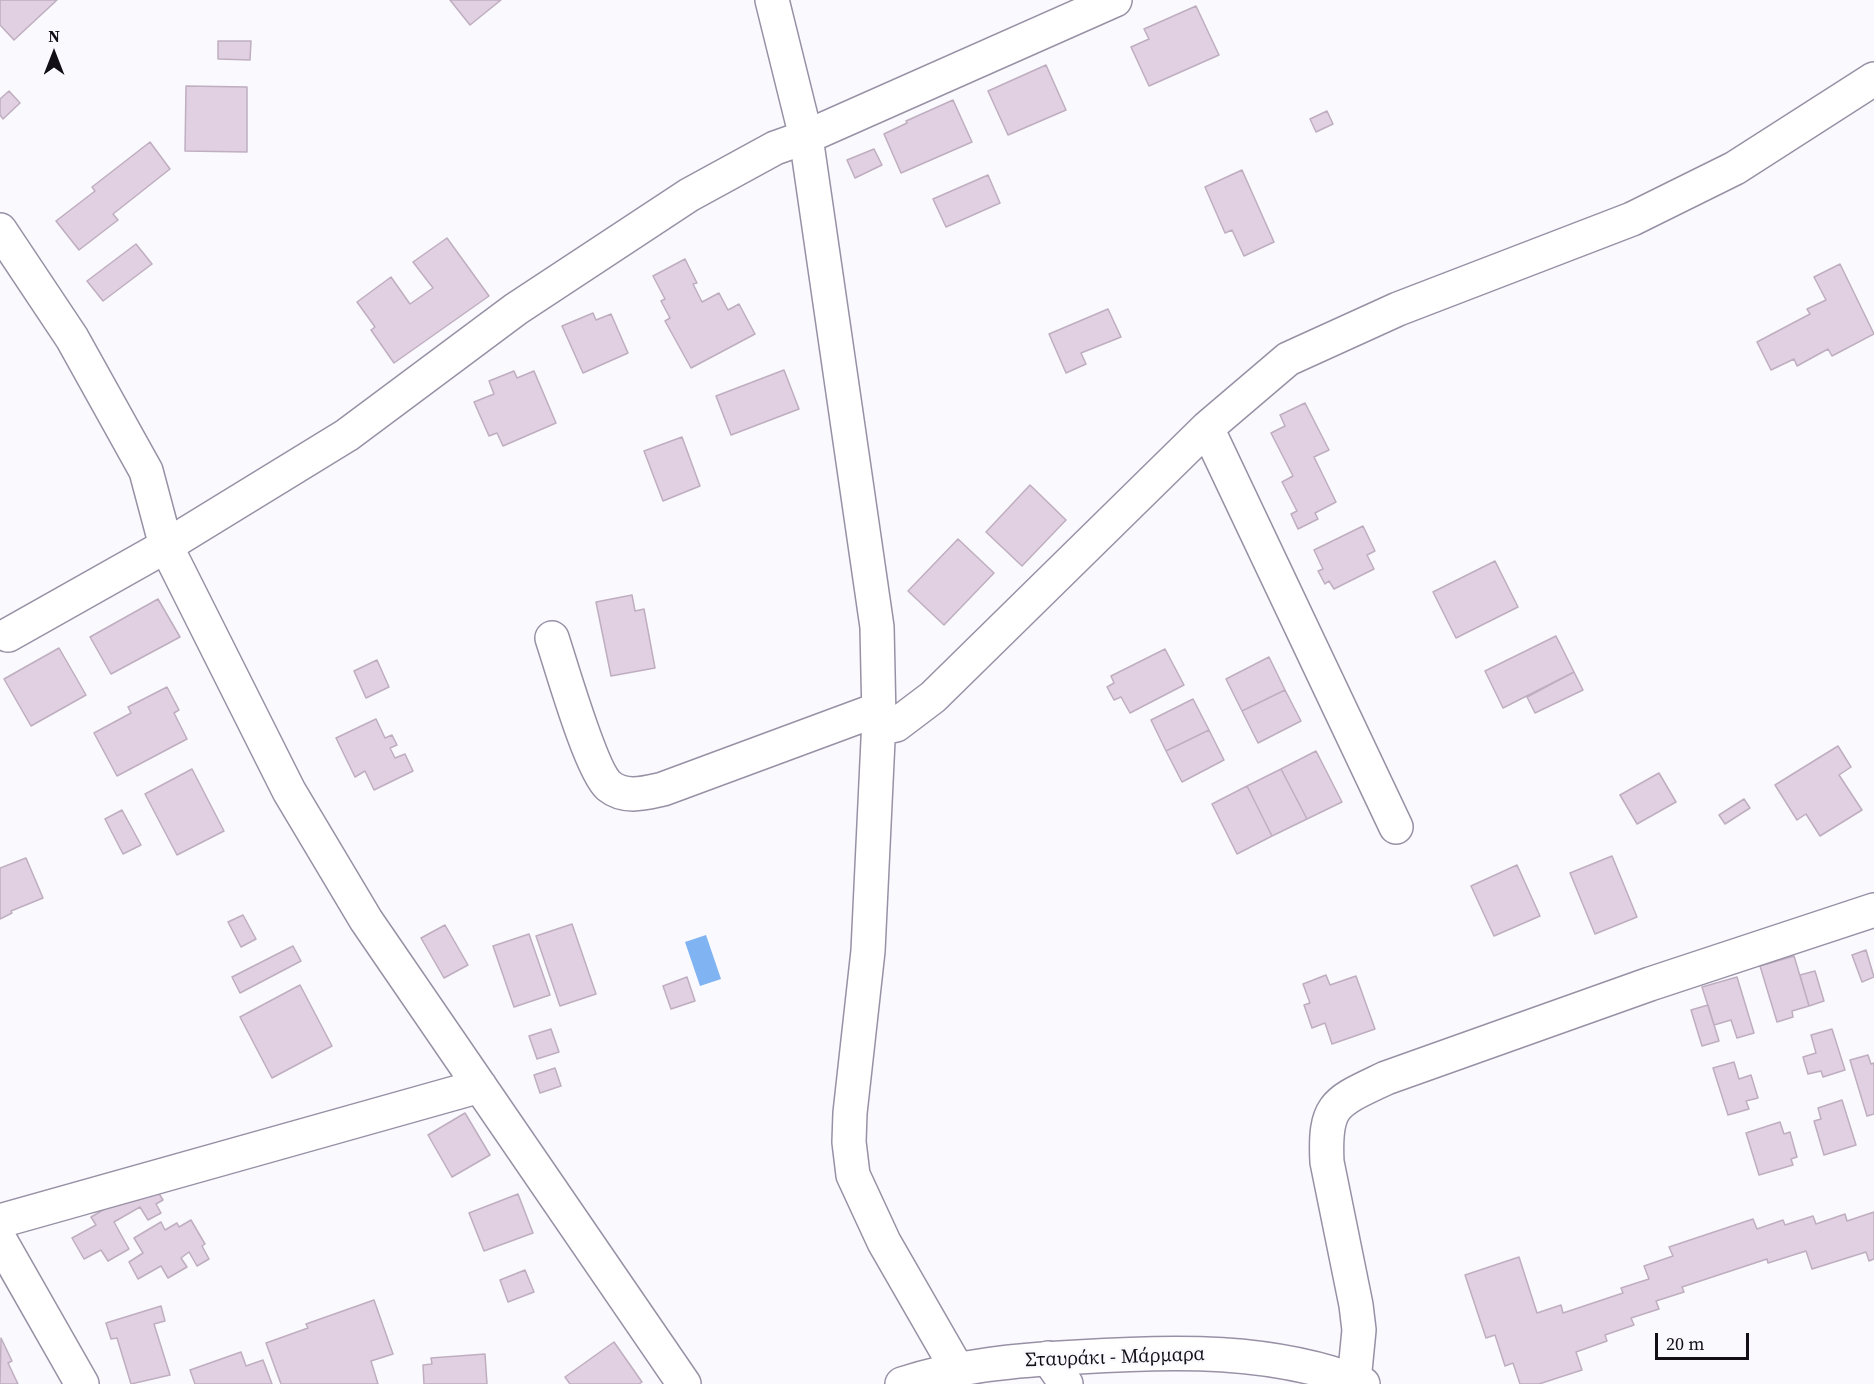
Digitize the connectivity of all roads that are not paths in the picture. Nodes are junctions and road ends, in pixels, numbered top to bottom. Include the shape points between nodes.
1 (772, 0) edge
2 (1115, 0) edge
3 (1874, 79) edge
4 (806, 137) junction
5 (0, 230) edge
6 (1207, 428) junction
7 (166, 546) junction
8 (8, 635) dead end
9 (552, 638) dead end
10 (879, 719) junction
11 (1396, 827) dead end
12 (1874, 910) edge
13 (480, 1086) junction
14 (0, 1221) edge
15 (0, 1240) edge
16 (957, 1368) junction
17 (1057, 1371) edge
18 (1359, 1382) edge
19 (82, 1384) edge
20 (684, 1384) edge
21 (902, 1384) edge

1 - 4 street
2 - 4 street
3 - 6 street via 1735,168 1632,219 1398,309 1288,359
4 - 7 street via 775,148 689,195 516,309 347,435
4 - 10 street via 871,572 879,648
5 - 7 street via 72,338 146,471
6 - 10 street via 933,697 903,721
6 - 11 street
7 - 8 street
7 - 13 street via 290,790 366,920
9 - 10 street via 595,765 609,786 631,795 663,789
10 - 16 street via 868,951 849,1142 853,1175 884,1242
12 - 18 street via 1386,1078 1347,1097 1332,1110 1326,1126 1327,1162 1356,1305
13 - 14 street
13 - 20 street
15 - 19 street
16 - 17 street, Σταυράκι - Μάρμαρα
16 - 21 street, Σταυράκι - Μάρμαρα
17 - 18 street, Σταυράκι - Μάρμαρα via 1154,1352 1233,1355 1294,1365

